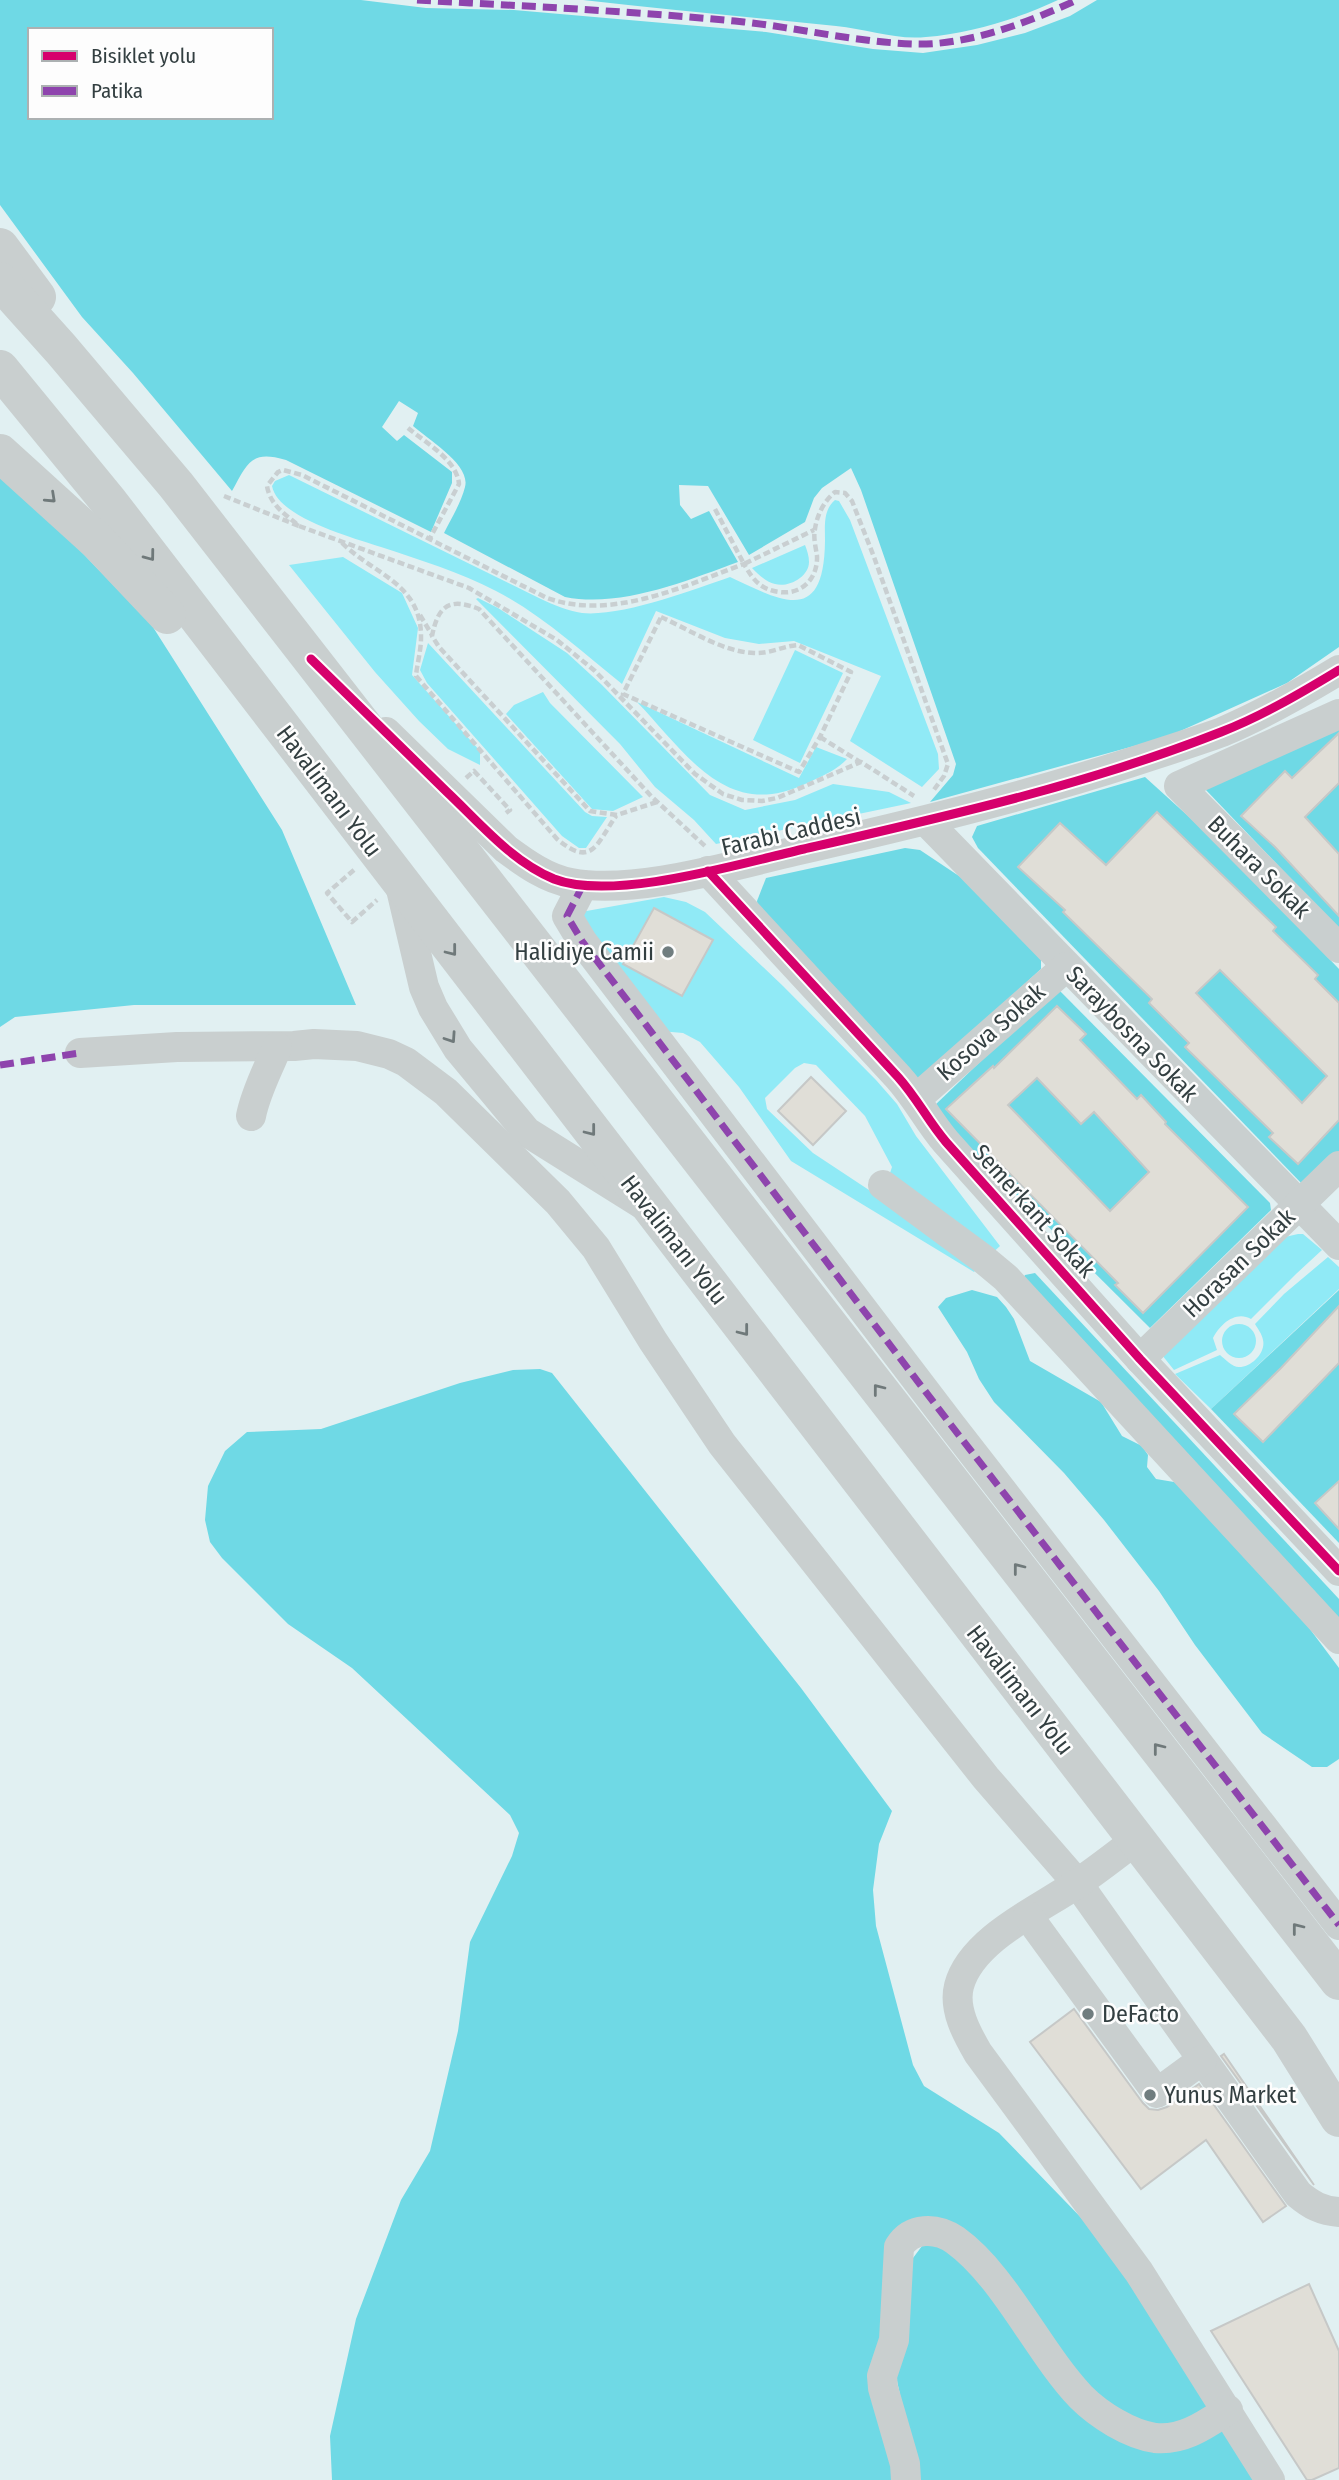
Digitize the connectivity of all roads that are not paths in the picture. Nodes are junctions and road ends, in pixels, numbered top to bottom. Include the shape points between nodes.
1 (0, 247) edge
2 (0, 281) edge
3 (0, 369) edge
4 (0, 453) edge
5 (176, 485) junction
6 (311, 659) junction
7 (1339, 670) edge
8 (1339, 714) edge
9 (927, 806) junction
10 (373, 848) junction
11 (709, 860) junction
12 (399, 882) junction
13 (583, 885) junction
14 (1339, 948) edge
15 (1066, 967) junction
16 (553, 970) junction
17 (276, 1046) junction
18 (80, 1053) dead end
19 (917, 1098) junction
20 (251, 1116) dead end
21 (512, 1137) junction
22 (1339, 1166) edge
23 (883, 1185) dead end
24 (1299, 1205) junction
25 (650, 1209) junction
26 (1339, 1245) edge
27 (1042, 1249) junction
28 (1006, 1278) junction
29 (1140, 1359) junction
30 (1339, 1571) edge
31 (1339, 1639) edge
32 (1136, 1840) junction
33 (1077, 1884) junction
34 (1028, 1916) junction
35 (1339, 1925) edge
36 (1339, 1981) edge
37 (1202, 2060) junction
38 (1339, 2118) edge
39 (1335, 2218) edge
40 (1227, 2410) junction
41 (906, 2480) edge
42 (1270, 2480) edge

1 - 5 highway
2 - 5 highway
3 -> 10 highway, Havalimanı Yolu via 109,502
4 -> 10 highway via 145,591
5 - 6 highway
6 - 13 street, Farabi Caddesi via 506,849 553,878
6 - 16 highway
7 - 9 street, Farabi Caddesi via 1253,717 1182,746 1068,783
8 - 14 street, Buhara Sokak via 1179,786
9 - 11 street, Farabi Caddesi
9 - 15 street, Saraybosna Sokak
10 - 12 highway, Havalimanı Yolu
11 - 13 street, Farabi Caddesi via 647,883
11 - 19 street, Semerkant Sokak
12 -> 21 street via 433,1008
12 -> 25 highway, Havalimanı Yolu
13 - 16 street via 561,904 555,916 550,938
13 - 35 street via 566,916 582,942
15 - 19 street, Kosova Sokak
15 - 24 street, Saraybosna Sokak
36 -> 16 highway
17 - 18 street
17 - 20 street
17 - 21 street via 357,1046 389,1054
19 - 27 street, Semerkant Sokak via 934,1128
21 - 25 street via 548,1146
21 - 33 street via 590,1240 722,1444 986,1778
22 - 24 street, Horasan Sokak
23 - 28 street
24 - 26 street, Saraybosna Sokak
24 - 29 street, Horasan Sokak
25 -> 32 highway, Havalimanı Yolu
27 - 28 street
27 - 29 street, Semerkant Sokak
28 - 31 street
29 - 30 street, Semerkant Sokak
32 - 33 street
32 - 38 highway, Havalimanı Yolu via 1289,2038
33 - 34 street
33 - 37 street
34 - 37 street via 1157,2093
34 - 40 street via 983,1948 969,1966 958,1995 966,2029 978,2053 1139,2272
37 - 39 street via 1298,2194
40 - 41 street via 1200,2428 1172,2437 1144,2435 1106,2417 1067,2382 971,2255 940,2233 912,2233 899,2247 894,2340 882,2376
40 - 42 street

